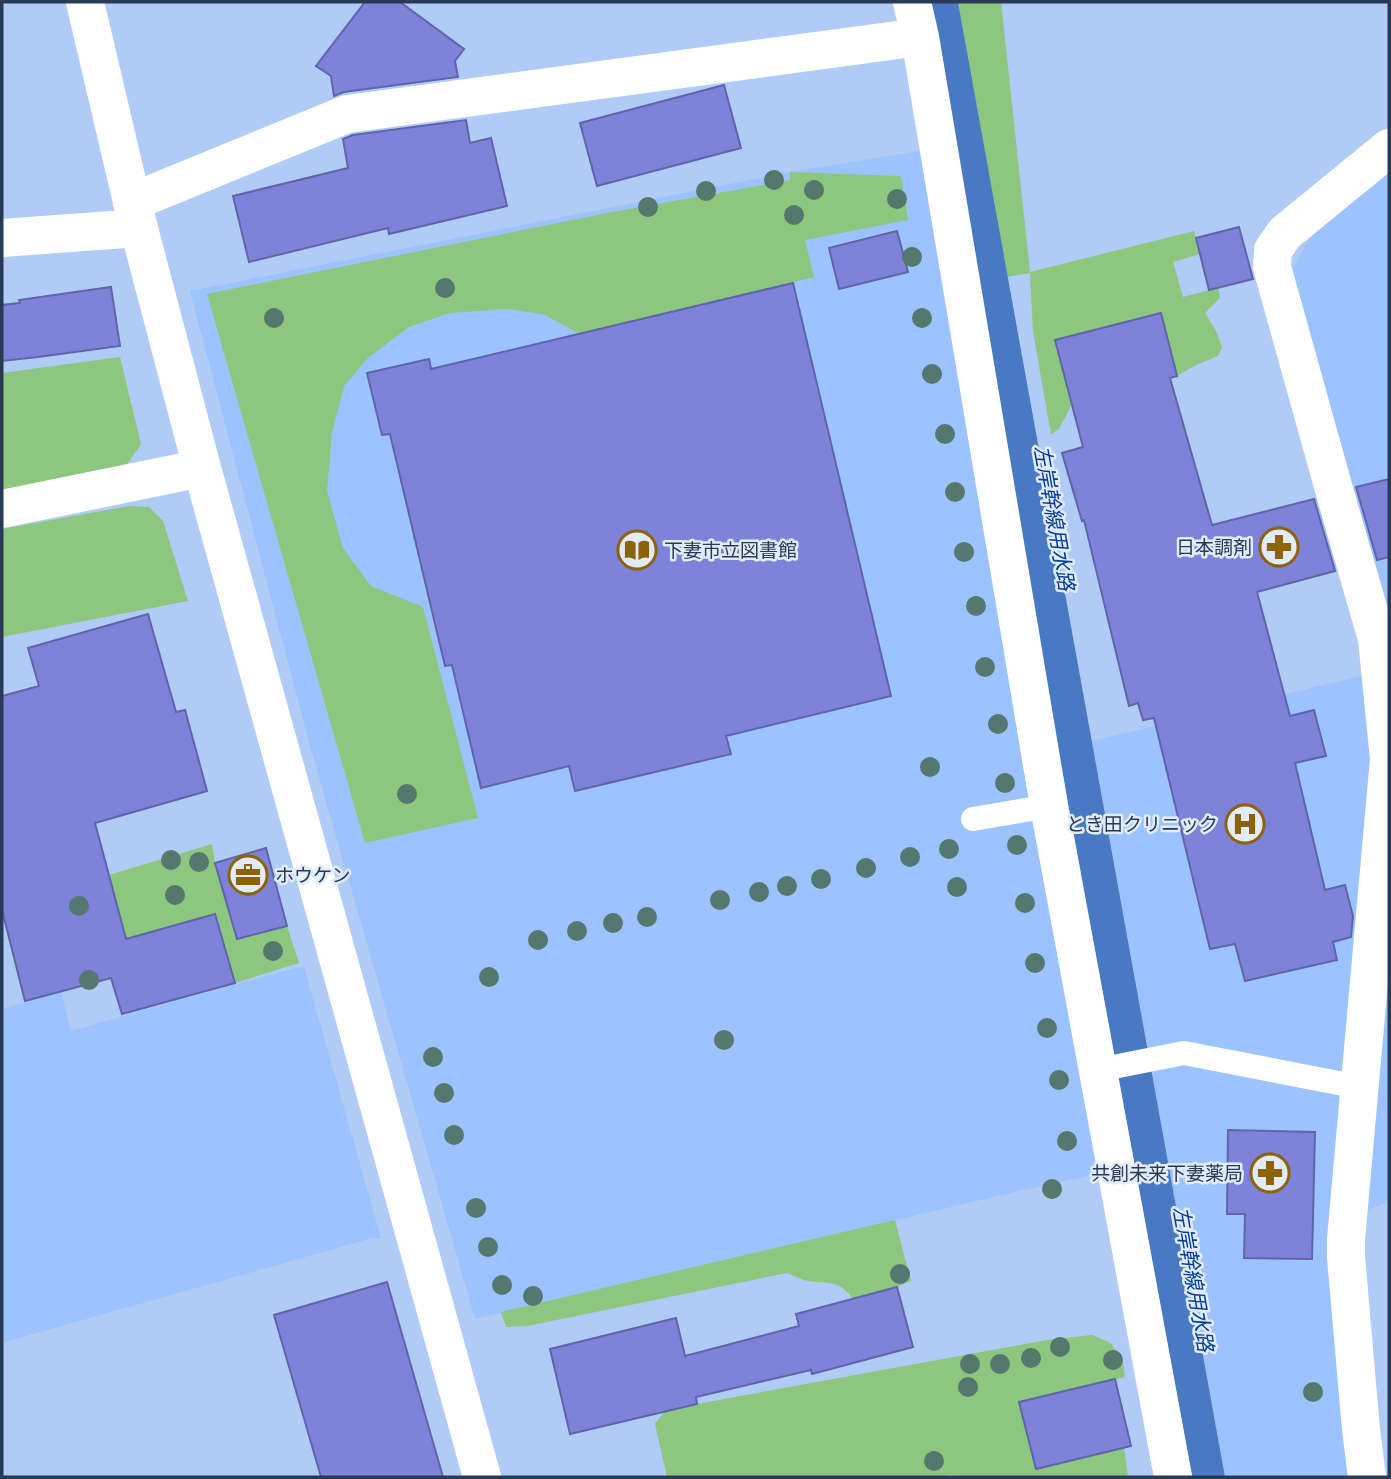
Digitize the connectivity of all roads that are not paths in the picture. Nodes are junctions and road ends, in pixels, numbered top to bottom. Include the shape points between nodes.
1 (85, 2) edge
2 (916, 19) edge
3 (1389, 148) edge
4 (136, 215) junction
5 (2, 238) edge
6 (202, 468) junction
7 (2, 509) edge
8 (1049, 806) junction
9 (973, 819) dead end
10 (1098, 1070) junction
11 (1359, 1087) junction
12 (482, 1477) edge
13 (1173, 1477) edge
14 (1367, 1477) edge

1 - 4 street
2 - 4 street via 347,114
2 - 8 street
3 - 11 street via 1285,233 1273,250 1272,267 1377,639 1381,671 1389,759
4 - 5 street
4 - 6 street
6 - 7 street
6 - 12 street
8 - 9 lane
8 - 10 street
10 - 11 lane via 1184,1053
10 - 13 street
11 - 14 street via 1346,1257

